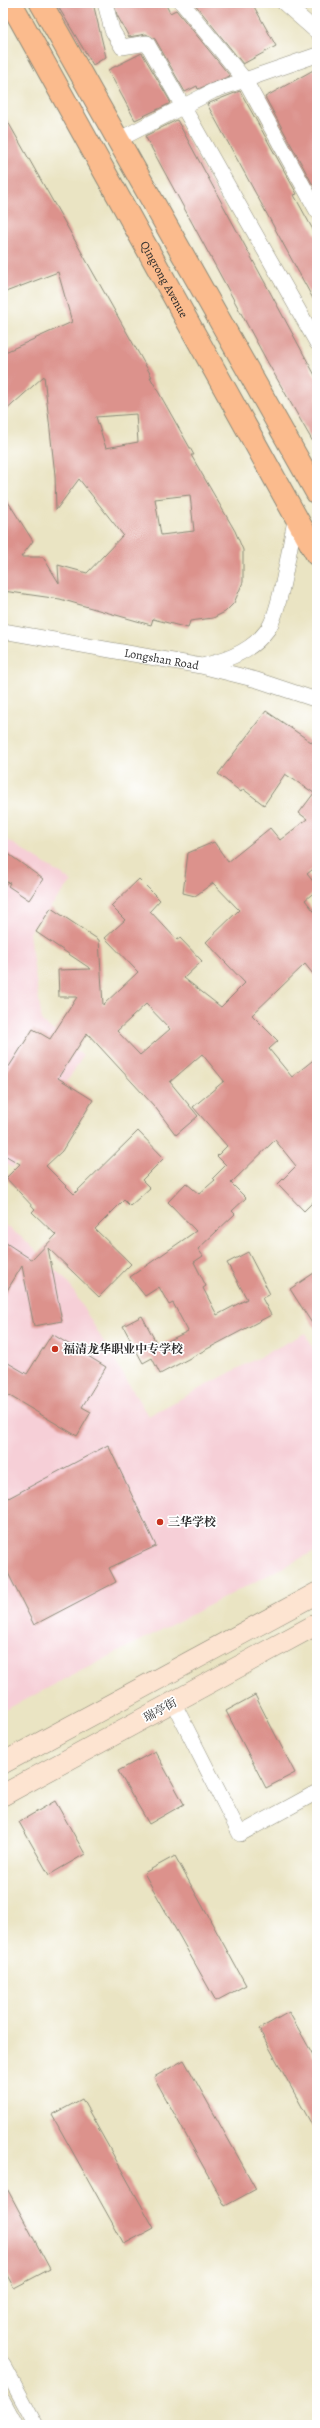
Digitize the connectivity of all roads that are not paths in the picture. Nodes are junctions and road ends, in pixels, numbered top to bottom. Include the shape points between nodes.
1 (11, 3) edge
2 (41, 3) edge
3 (105, 3) edge
4 (182, 3) edge
5 (284, 3) edge
6 (317, 32) edge
7 (317, 55) edge
8 (245, 80) junction
9 (183, 107) junction
10 (118, 140) junction
11 (317, 211) edge
12 (317, 343) edge
13 (317, 493) edge
14 (296, 516) junction
15 (317, 555) edge
16 (3, 631) edge
17 (201, 666) junction
18 (317, 700) edge
19 (317, 1593) edge
20 (317, 1624) edge
21 (173, 1702) junction
22 (3, 1763) edge
23 (317, 1792) edge
24 (3, 1795) edge
25 (3, 2364) edge
26 (3, 2401) edge
27 (16, 2425) edge
28 (36, 2425) edge

1 - 14 main road, Qingrong Avenue
2 - 10 main road
3 - 9 street via 112,30 122,47 147,43
4 - 8 street
5 - 6 street
7 - 8 street
8 - 9 street
8 - 11 street
9 - 10 street
9 - 12 street
10 - 13 main road
14 - 15 main road, Qingrong Avenue
14 - 17 street via 276,610 268,629 249,648 227,660
16 - 17 street, Longshan Road
17 - 18 street, Longshan Road via 257,680
19 - 22 main road
20 - 21 main road, 瑞亭街
21 - 23 street via 240,1834
21 - 24 main road, 瑞亭街
25 - 28 street
26 - 27 street

